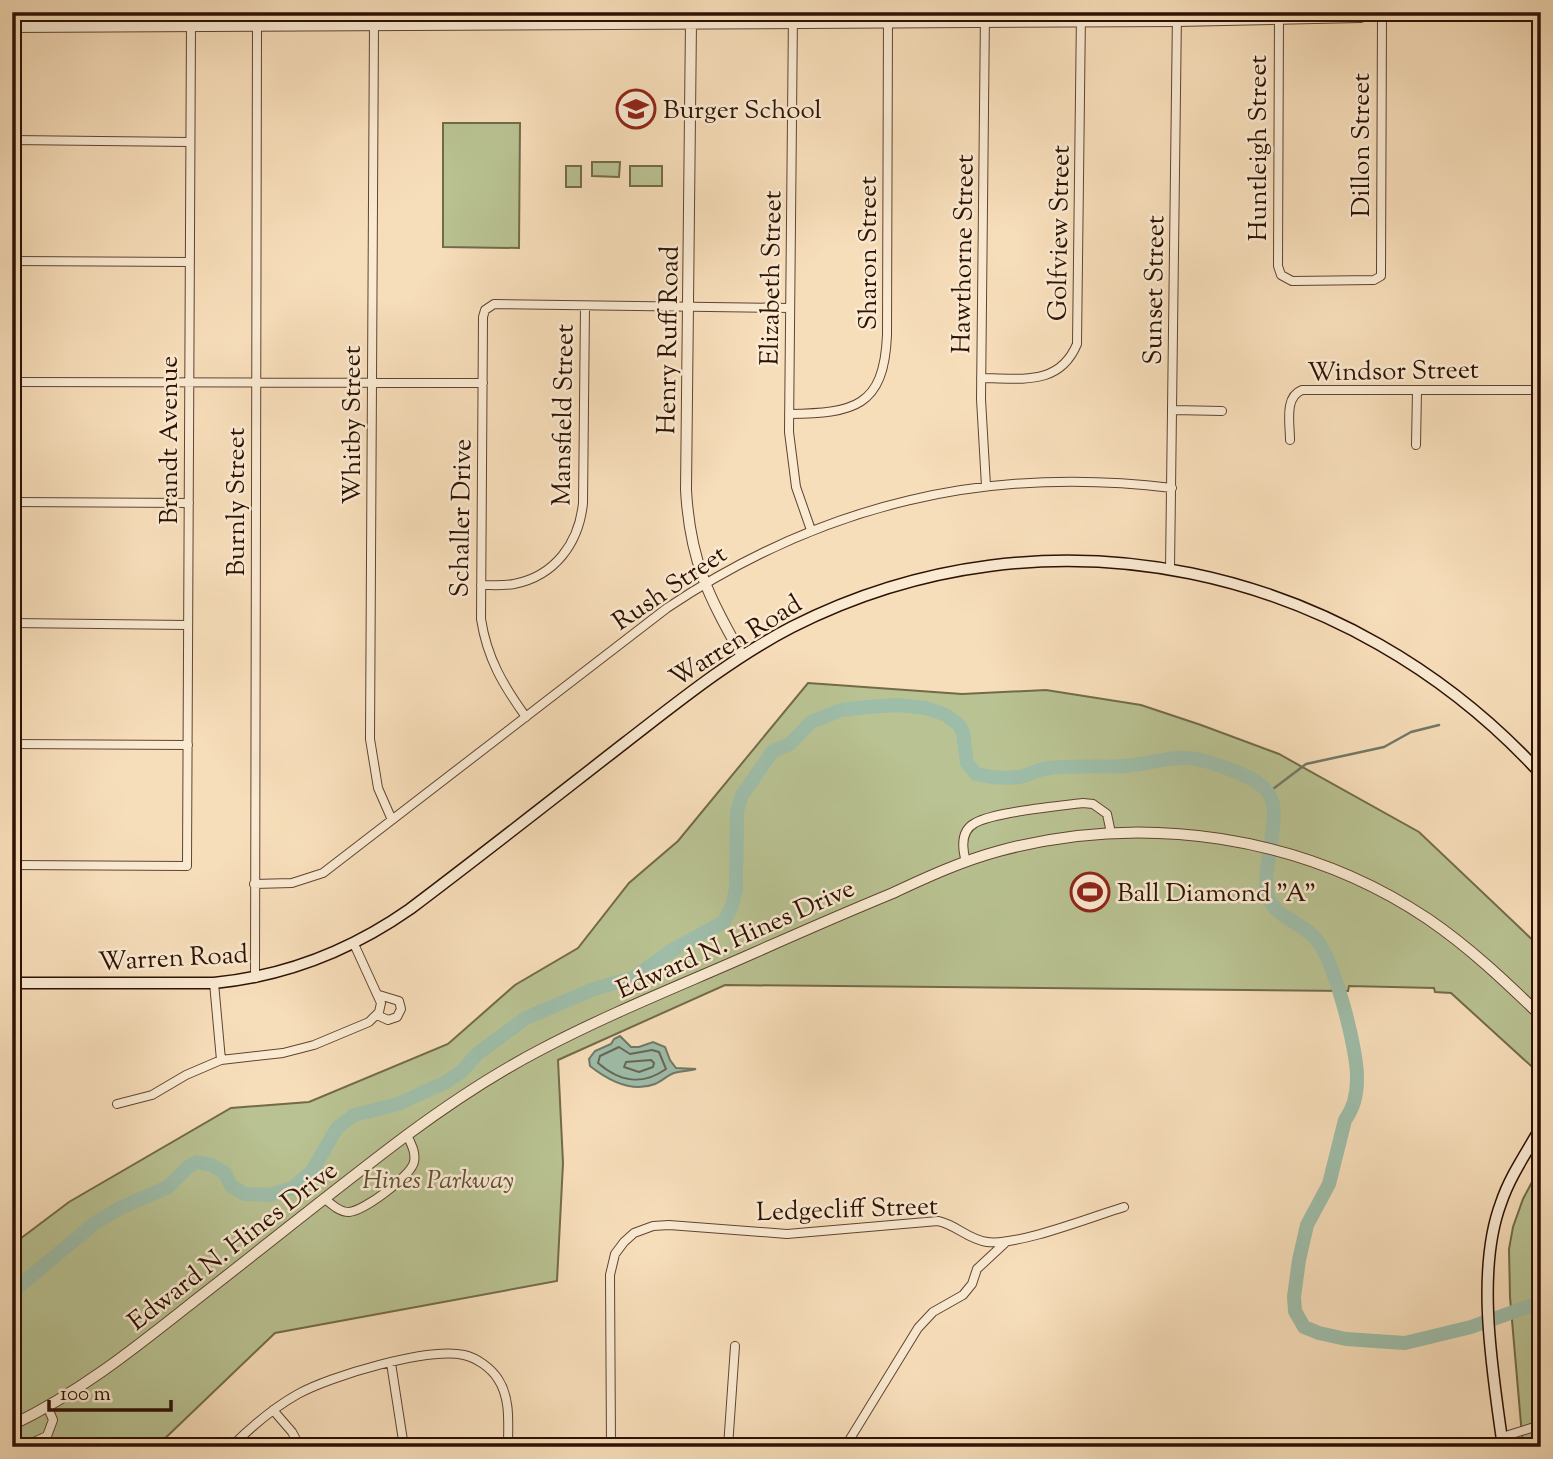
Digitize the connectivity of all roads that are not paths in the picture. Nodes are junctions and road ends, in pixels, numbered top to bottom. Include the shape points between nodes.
1 (691, 12) edge
2 (713, 12) edge
3 (1375, 12) edge
4 (1382, 12) edge
5 (257, 14) junction
6 (12, 15) edge
7 (1279, 16) edge
8 (888, 17) edge
9 (985, 17) edge
10 (1081, 17) edge
11 (1177, 17) edge
12 (793, 18) edge
13 (627, 19) edge
14 (191, 20) junction
15 (374, 20) junction
16 (26, 21) junction
17 (691, 24) junction
18 (257, 26) junction
19 (12, 27) edge
20 (12, 140) edge
21 (190, 142) junction
22 (12, 261) edge
23 (190, 262) junction
24 (1287, 280) joint
25 (585, 306) junction
26 (690, 307) junction
27 (790, 308) junction
28 (981, 378) junction
29 (12, 382) edge
30 (257, 382) junction
31 (372, 382) junction
32 (190, 383) junction
33 (483, 383) junction
34 (1417, 390) junction
35 (1541, 390) edge
36 (1172, 410) junction
37 (1222, 411) dead end
38 (789, 414) junction
39 (1290, 440) dead end
40 (1416, 445) dead end
41 (986, 486) junction
42 (1172, 488) junction
43 (12, 502) edge
44 (189, 503) junction
45 (811, 530) junction
46 (1170, 569) junction
47 (704, 584) junction
48 (481, 585) junction
49 (12, 623) edge
50 (188, 625) junction
51 (742, 656) junction
52 (526, 717) junction
53 (12, 744) edge
54 (188, 745) junction
55 (1541, 774) edge
56 (392, 820) junction
57 (1111, 833) junction
58 (966, 862) junction
59 (12, 865) edge
60 (254, 884) junction
61 (354, 944) junction
62 (254, 978) junction
63 (15, 983) edge
64 (214, 983) junction
65 (379, 995) junction
66 (377, 1015) junction
67 (1541, 1016) edge
68 (221, 1059) junction
69 (117, 1104) dead end
70 (1541, 1127) edge
71 (407, 1135) junction
72 (12, 1169) edge
73 (325, 1199) junction
74 (1124, 1207) dead end
75 (1006, 1242) junction
76 (735, 1346) dead end
77 (391, 1363) junction
78 (48, 1408) junction
79 (273, 1410) junction
80 (12, 1425) edge
81 (1541, 1425) edge
82 (1502, 1442) edge
83 (23, 1447) edge
84 (231, 1447) edge
85 (300, 1447) edge
86 (404, 1447) edge
87 (508, 1447) edge
88 (611, 1447) edge
89 (728, 1447) edge
90 (845, 1447) edge

1 - 2 street
1 - 13 street
1 - 17 street, Henry Ruff Road
3 - 7 street via 1360,17
4 - 24 street, Dillon Street via 1379,278
5 - 14 street
5 - 15 street
5 - 18 street, Burnly Street
6 - 16 street
7 - 11 street
7 - 24 street, Huntleigh Street via 1278,266
8 - 9 street
8 - 12 street
8 - 38 street, Sharon Street via 884,367 871,392 851,407 826,414
9 - 10 street
9 - 28 street, Hawthorne Street
10 - 11 street
10 - 28 street, Golfview Street via 1077,344 1067,362 1048,375
11 - 36 street, Sunset Street
12 - 17 street
12 - 27 street, Elizabeth Street
13 - 15 street
13 - 17 street
14 - 16 street
14 - 18 street
14 - 21 street, Brandt Avenue
15 - 18 street
15 - 31 street, Whitby Street
16 - 19 street
17 - 26 street, Henry Ruff Road
18 - 30 street, Burnly Street
20 - 21 street
21 - 23 street, Brandt Avenue
22 - 23 street
23 - 32 street, Brandt Avenue
25 - 26 street
25 - 33 street, Schaller Drive via 494,304 487,308 483,317
25 - 48 street, Mansfield Street via 583,503 578,529 564,555 542,573 515,583
26 - 27 street
26 - 47 street, Henry Ruff Road via 686,490 692,545
27 - 38 street, Elizabeth Street
28 - 41 street, Hawthorne Street
29 - 32 street
30 - 31 street
30 - 32 street
30 - 60 street, Burnly Street
31 - 33 street
31 - 56 street, Whitby Street via 370,739 378,788
32 - 44 street, Brandt Avenue
33 - 48 street, Schaller Drive
34 - 35 street, Windsor Street
34 - 39 street, Windsor Street via 1302,390 1290,402
34 - 40 street
36 - 37 street
36 - 42 street, Sunset Street
38 - 45 street, Elizabeth Street via 793,473
41 - 42 street, Rush Street via 1082,480
41 - 45 street, Rush Street via 902,502
42 - 46 street, Sunset Street
43 - 44 street
44 - 50 street, Brandt Avenue
45 - 47 street, Rush Street
46 - 51 main road, Warren Road via 1070,561 949,574 849,602
46 - 55 main road, Warren Road via 1271,594 1373,639 1455,694
47 - 51 street, Henry Ruff Road
47 - 52 street, Rush Street
48 - 52 street, Schaller Drive via 481,619 489,656
49 - 50 street
50 - 54 street, Brandt Avenue
51 - 61 main road, Warren Road via 422,901
52 - 56 street, Rush Street
53 - 54 street
54 - 59 street, Brandt Avenue via 187,866
56 - 60 street, Rush Street via 316,877
57 - 58 street, Edward N. Hines Drive via 1057,839
57 - 58 street via 1107,814 1093,804 1002,816 974,823 965,833
57 - 67 street, Edward N. Hines Drive via 1187,834 1255,845 1359,881 1418,913 1486,963
58 - 71 street, Edward N. Hines Drive via 541,1049
60 - 62 street, Burnly Street
61 - 62 main road, Warren Road
61 - 65 street
62 - 64 main road, Warren Road
63 - 64 main road, Warren Road
63 - 72 street via 16,1151
64 - 68 street
65 - 66 street
65 - 66 street via 399,1001 401,1009 397,1017 388,1020
66 - 68 street via 301,1049
68 - 69 street via 152,1095
70 - 82 main road via 1508,1186 1489,1251 1488,1304
71 - 73 street, Edward N. Hines Drive
71 - 73 street via 414,1162 385,1192 348,1212
73 - 78 street, Edward N. Hines Drive via 111,1366
74 - 75 street, Ledgecliff Street
75 - 88 street, Ledgecliff Street via 968,1238 938,1221 787,1234 662,1225 634,1233 615,1254 609,1285
75 - 90 street via 977,1269 963,1295 933,1312 918,1328
76 - 89 street
77 - 79 street via 330,1379
77 - 86 street
77 - 87 street via 455,1354 489,1369 507,1398
78 - 80 street, Edward N. Hines Drive
78 - 83 street via 53,1420 47,1436
79 - 84 street
79 - 85 street
81 - 82 street

